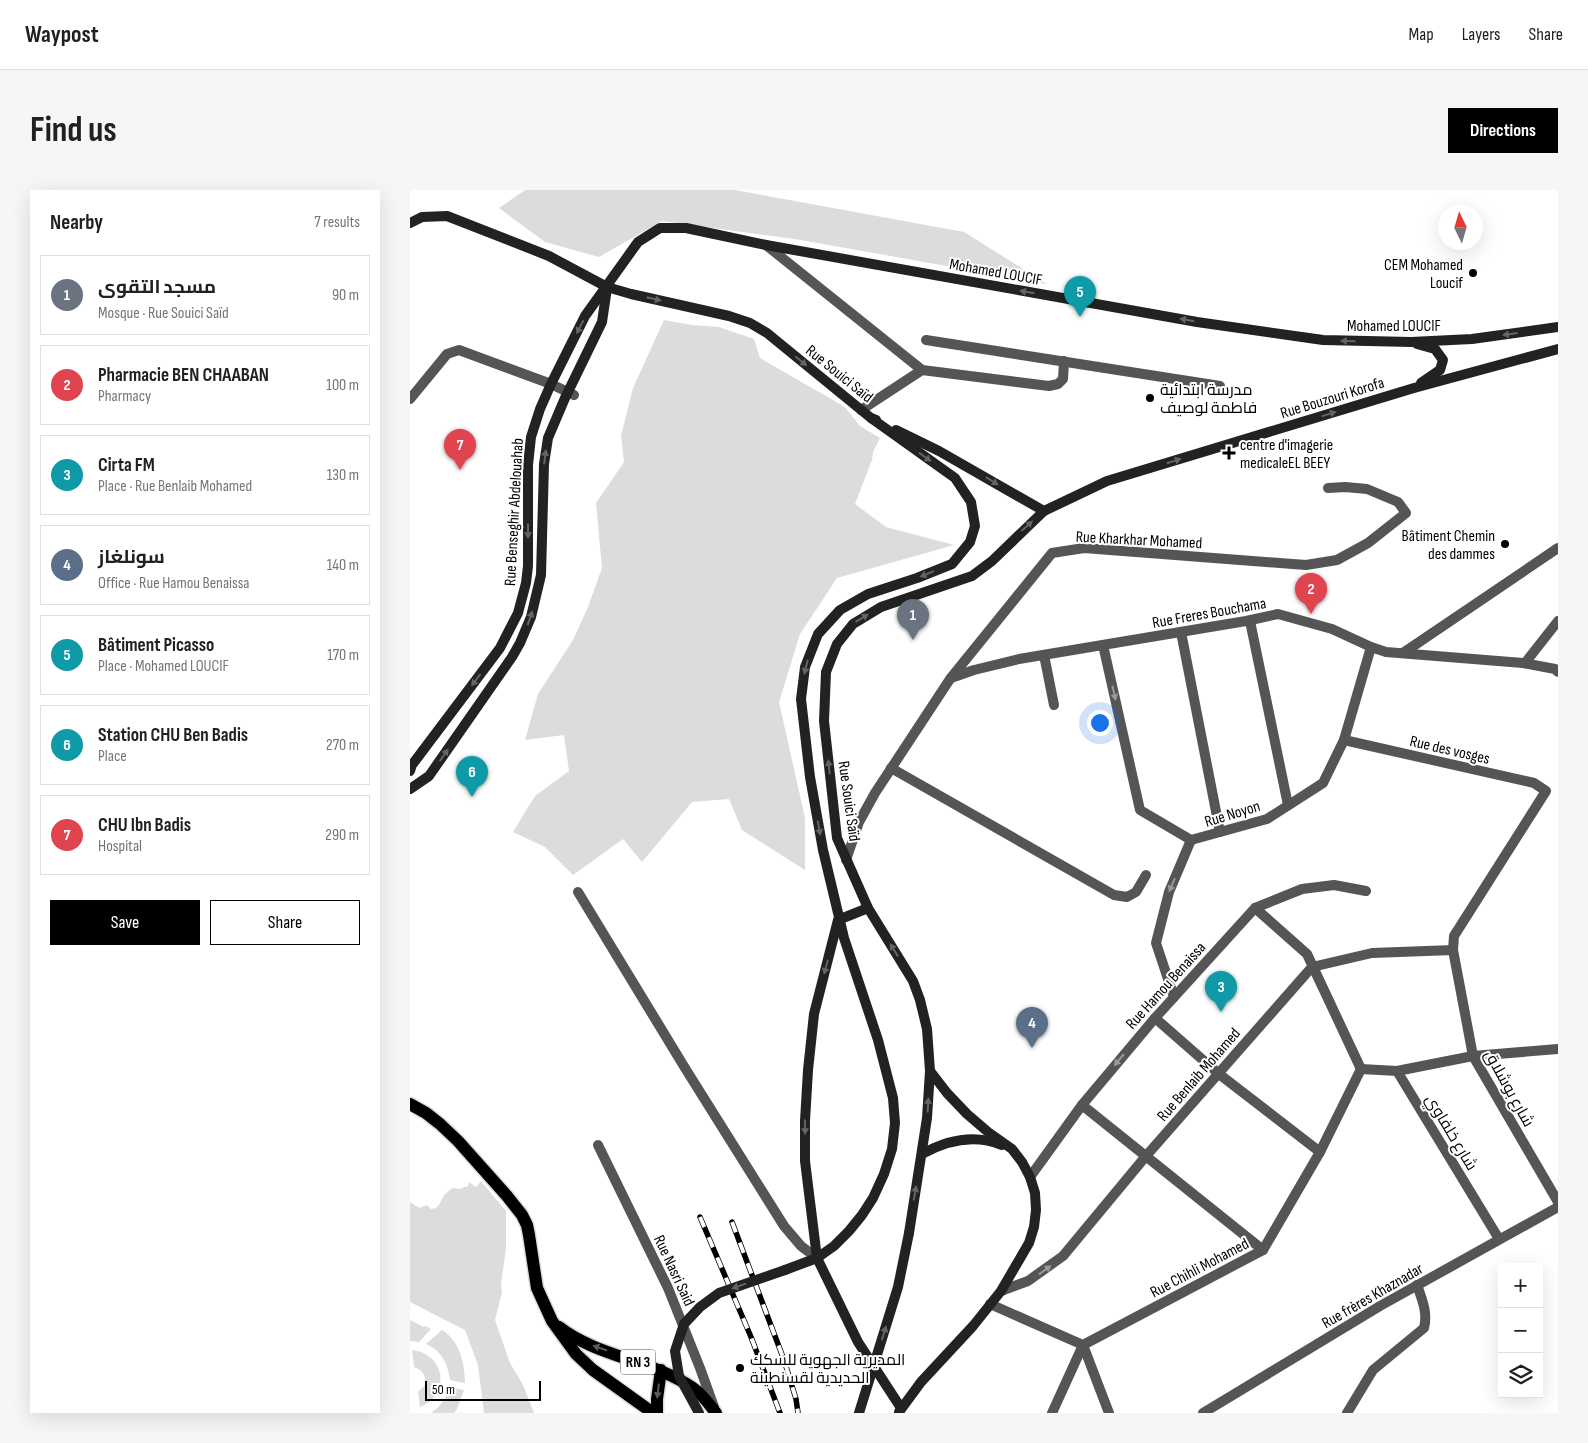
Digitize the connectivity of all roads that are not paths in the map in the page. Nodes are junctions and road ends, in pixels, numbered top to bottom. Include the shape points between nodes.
1 (410, 222) edge
2 (766, 245) junction
3 (607, 287) junction
4 (1558, 327) edge
5 (926, 340) dead end
6 (1411, 342) junction
7 (1558, 348) edge
8 (1064, 361) junction
9 (922, 370) junction
10 (551, 384) junction
11 (1220, 386) dead end
12 (1414, 388) junction
13 (570, 394) junction
14 (410, 399) edge
15 (861, 410) junction
16 (871, 418) junction
17 (1328, 488) dead end
18 (1044, 511) junction
19 (1558, 548) edge
20 (992, 561) joint
21 (1250, 620) junction
22 (1558, 621) edge
23 (1181, 632) junction
24 (1103, 645) junction
25 (1371, 647) junction
26 (1403, 653) junction
27 (1044, 655) junction
28 (1525, 663) junction
29 (1558, 672) edge
30 (950, 679) junction
31 (1054, 705) dead end
32 (1344, 740) junction
33 (891, 768) junction
34 (410, 771) edge
35 (410, 789) edge
36 (1288, 805) junction
37 (1220, 832) junction
38 (1191, 840) junction
39 (846, 860) junction
40 (1146, 875) dead end
41 (1366, 891) dead end
42 (578, 892) dead end
43 (868, 908) junction
44 (1255, 908) junction
45 (838, 920) junction
46 (1453, 950) junction
47 (1312, 967) junction
48 (1174, 997) junction
49 (1155, 1018) junction
50 (1558, 1048) edge
51 (1473, 1056) junction
52 (1361, 1069) junction
53 (930, 1071) junction
54 (1397, 1071) junction
55 (1219, 1074) junction
56 (410, 1104) edge
57 (1082, 1105) junction
58 (598, 1145) dead end
59 (1012, 1149) junction
60 (1320, 1152) junction
61 (922, 1154) junction
62 (1146, 1156) junction
63 (1030, 1177) junction
64 (1558, 1202) edge
65 (1558, 1207) edge
66 (1499, 1239) junction
67 (1263, 1250) junction
68 (817, 1258) junction
69 (1417, 1285) junction
70 (1002, 1291) junction
71 (990, 1304) junction
72 (552, 1320) junction
73 (1084, 1345) junction
74 (662, 1370) junction
75 (900, 1410) edge
76 (716, 1412) edge
77 (653, 1413) edge
78 (657, 1413) edge
79 (699, 1413) edge
80 (859, 1413) edge
81 (1052, 1413) edge
82 (1109, 1413) edge
83 (1203, 1413) edge
84 (1347, 1413) edge

1 - 3 main road, Rue Souici Saïd via 422,217 447,216 549,256
2 - 3 main road, Mohamed LOUCIF via 686,228 660,228 638,242
6 -> 2 main road, Mohamed LOUCIF via 1323,340 1197,322
2 - 9 street
3 -> 10 main road, Rue Benseghir Abdelouahab via 585,316
3 - 13 main road, Rue Benseghir Abdelouahab via 602,322
3 -> 15 main road, Rue Souici Saïd via 750,323
4 -> 6 main road, Mohamed LOUCIF via 1472,339
5 - 8 street
6 - 12 main road via 1435,349 1443,360 1440,370
7 - 12 main road, Rue Bouzouri Korofa
8 - 9 street via 1063,380 1049,386
8 - 11 street
9 - 15 street
10 - 13 street
10 - 14 street via 459,350 447,354
10 -> 34 main road, Rue Benseghir Abdelouahab via 531,438 528,566 518,613 500,648
18 -> 12 main road, Rue Bouzouri Korofa via 1107,481
35 -> 13 main road, Rue Benseghir Abdelouahab via 429,776 512,657 526,630 541,575 544,464 548,438
15 - 16 main road, Rue Souici Saïd
16 -> 18 main road, Rue Souici Saïd via 939,451
16 -> 45 main road via 955,478 971,502 975,526 970,542 952,564 868,594 840,610 818,634 805,667 801,699 810,777
17 - 30 street, Rue Kharkhar Mohamed via 1367,490 1398,502 1406,513 1368,543 1337,560 1306,565 1084,548 1052,553
20 -> 18 main road, Rue Bouzouri Korofa
19 - 26 street
39 -> 20 main road, Rue Souici Saïd via 837,838 824,722 826,672 837,644 852,624 881,607 972,576
21 - 23 street, Rue Freres Bouchama
21 - 25 street, Rue Freres Bouchama via 1278,614 1332,630
21 - 36 street
22 - 28 street
23 - 24 street, Rue Freres Bouchama
23 - 37 street
24 - 27 street, Rue Freres Bouchama
24 -> 38 street via 1140,810
25 - 26 street, Rue Freres Bouchama
25 - 32 street, Rue Noyon
26 - 28 street, Rue Freres Bouchama
27 - 30 street, Rue Freres Bouchama via 974,670
27 - 31 street
28 - 29 street, Rue Freres Bouchama
30 - 33 street, Rue Kharkhar Mohamed
32 - 36 street, Rue Noyon via 1323,782
32 - 46 street, Rue des vosges via 1534,783 1546,791 1454,936
33 - 39 street, Rue Kharkhar Mohamed via 859,822
33 - 40 street via 1114,895 1127,897 1136,892
36 - 37 street, Rue Noyon via 1267,819
37 - 38 street, Rue Noyon
38 -> 48 street, Rue Noyon via 1169,892 1156,943
39 - 43 main road, Rue Souici Saïd
41 - 44 street, Rue Hamou Benaissa via 1334,885 1302,889
42 - 68 street via 784,1226 801,1246
43 - 45 main road
53 -> 43 main road, Rue Souici Saïd via 927,1029 913,981
44 - 47 street via 1307,954
44 - 48 street, Rue Hamou Benaissa
45 -> 68 main road via 814,1014 808,1070 806,1161
45 - 68 main road via 878,1040 893,1098 895,1123 892,1149 873,1198 849,1231
46 - 47 street via 1372,953
46 - 51 street, شارع بوشلاق
47 - 52 street
47 - 55 street, Rue Benlaib Mohamed
48 - 49 street, Rue Hamou Benaissa
49 - 55 street
49 -> 57 street, Rue Hamou Benaissa
50 - 51 street
51 - 54 street
51 - 64 street, شارع بوشلاق
52 - 54 street
52 - 60 street, Rue Chihli Mohamed
53 - 59 main road via 967,1114
61 -> 53 main road, Rue Souici Saïd
54 - 66 street, شارع خلفاوي
55 - 60 street
55 - 62 street, Rue Benlaib Mohamed
56 - 72 main road, RN 3 via 446,1130 515,1205 526,1225 537,1288
57 - 62 street
57 - 63 street, Rue Hamou Benaissa
58 - 76 street, Rue Nasri Said via 668,1288
59 - 61 main road via 997,1143 966,1139 936,1146
59 - 63 main road
60 - 67 street, Rue Chihli Mohamed
80 -> 61 main road, Rue Souici Saïd, bridge via 898,1287
62 - 67 street
70 -> 62 street, Rue Benlaib Mohamed via 1028,1282 1064,1256
63 - 70 main road via 1035,1193 1034,1226 1029,1243
65 - 66 street, Rue frères Khaznadar
66 - 69 street, Rue frères Khaznadar
67 - 73 street, Rue Chihli Mohamed
68 - 75 main road via 858,1342
68 -> 79 main road, bridge via 719,1293 684,1324 675,1351 679,1376
69 - 83 street, Rue frères Khaznadar
69 - 84 street via 1425,1310 1424,1328 1373,1370
70 - 71 main road
71 - 73 street
71 - 75 main road
74 -> 72 main road, RN 3 via 590,1345
72 - 77 main road, RN 3 via 584,1363
73 - 81 street
73 - 82 street
74 - 76 main road, RN 3 via 694,1388
74 -> 78 main road

